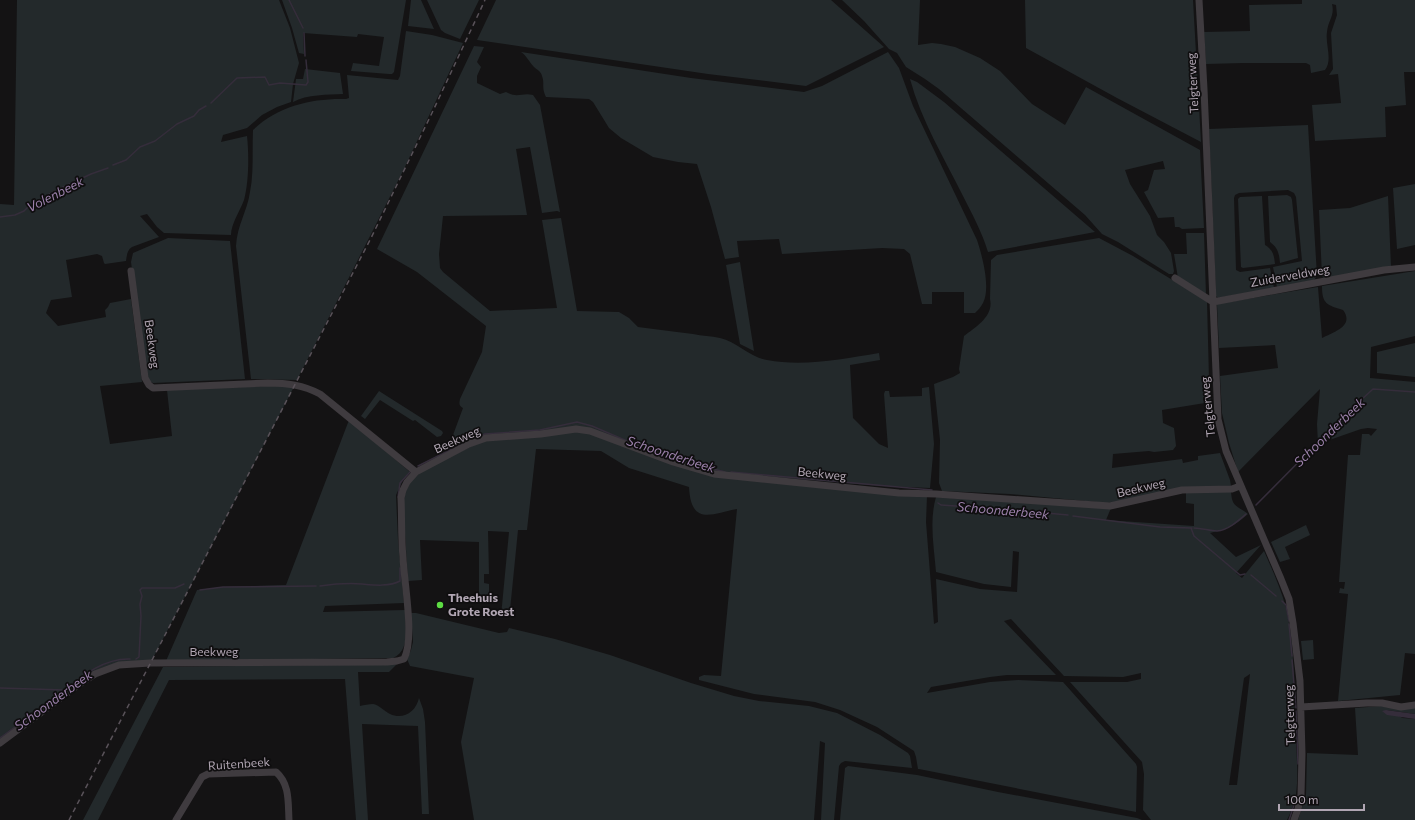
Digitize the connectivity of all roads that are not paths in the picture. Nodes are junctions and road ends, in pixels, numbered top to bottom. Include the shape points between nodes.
1 (1199, 0) edge
2 (1415, 267) edge
3 (130, 271) dead end
4 (1175, 278) dead end
5 (1212, 302) junction
6 (416, 472) junction
7 (1240, 486) junction
8 (1415, 705) edge
9 (1301, 707) junction
10 (0, 743) edge
11 (176, 820) edge
12 (289, 820) edge
13 (1294, 820) edge

1 - 5 street, Telgterweg
2 - 5 street, Zuiderveldweg via 1384,270
3 - 6 street, Beekweg via 148,385 153,388 280,383 309,388 320,394
4 - 5 street
5 - 7 street, Telgterweg via 1218,419 1226,451
6 - 7 street, Beekweg via 469,444 486,438 576,429 590,431 673,462 714,474 899,493 1110,506 1182,490 1232,489
6 - 10 street, Beekweg via 407,482 401,498 409,642 404,659 387,662 119,665 95,674 78,685
7 - 9 street, Telgterweg via 1288,599 1294,622
8 - 9 street via 1401,707 1367,703
9 - 13 street, Telgterweg via 1301,795
11 - 12 street, Ruitenbeek via 202,777 208,774 276,772 287,787

